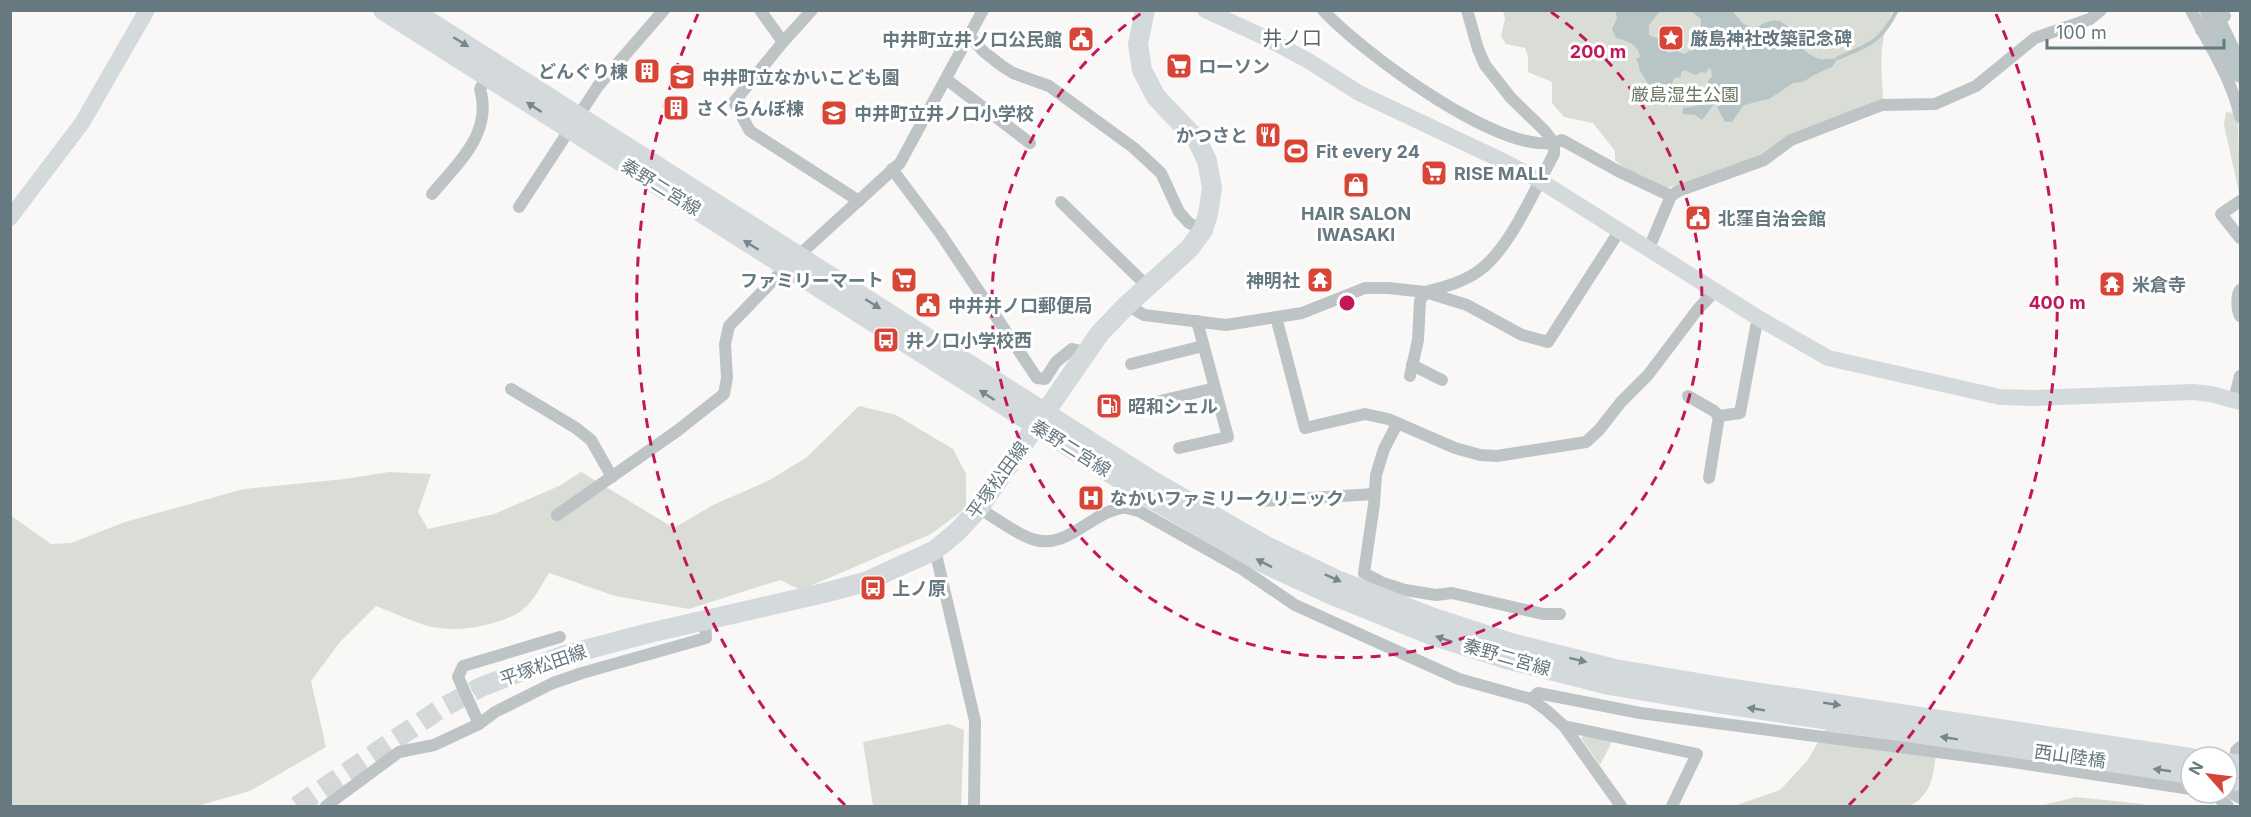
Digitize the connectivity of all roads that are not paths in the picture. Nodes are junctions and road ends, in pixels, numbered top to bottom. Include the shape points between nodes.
1 (147, 10) edge
2 (384, 10) edge
3 (411, 10) edge
4 (664, 10) edge
5 (760, 10) edge
6 (812, 10) edge
7 (983, 10) edge
8 (1145, 10) edge
9 (1205, 10) edge
10 (1323, 10) edge
11 (1467, 10) edge
12 (2101, 10) edge
13 (2191, 10) edge
14 (2224, 16) dead end
15 (2201, 30) junction
16 (969, 36) junction
17 (783, 42) junction
18 (487, 76) junction
19 (946, 79) junction
20 (2239, 97) edge
21 (2241, 117) edge
22 (575, 124) junction
23 (1030, 143) dead end
24 (1554, 144) junction
25 (892, 169) junction
26 (1539, 180) junction
27 (432, 194) dead end
28 (1671, 196) junction
29 (859, 201) junction
30 (2241, 201) edge
31 (1061, 202) dead end
32 (519, 207) dead end
33 (10, 218) edge
34 (1203, 230) junction
35 (1620, 230) junction
36 (2241, 238) edge
37 (1649, 248) junction
38 (792, 262) junction
39 (1148, 287) junction
40 (1716, 290) junction
41 (2241, 290) edge
42 (1425, 292) junction
43 (1127, 305) junction
44 (2241, 316) edge
45 (1276, 317) junction
46 (1760, 319) junction
47 (1197, 321) junction
48 (1203, 346) junction
49 (1086, 352) junction
50 (1131, 364) dead end
51 (2241, 376) edge
52 (1442, 380) dead end
53 (1215, 388) junction
54 (512, 389) dead end
55 (1688, 396) dead end
56 (1160, 401) dead end
57 (2237, 401) edge
58 (1719, 416) junction
59 (1041, 420) junction
60 (1397, 424) junction
61 (1179, 448) dead end
62 (612, 477) junction
63 (1709, 478) dead end
64 (1374, 494) junction
65 (1261, 501) dead end
66 (979, 508) junction
67 (557, 515) dead end
68 (935, 550) junction
69 (1560, 614) dead end
70 (705, 621) junction
71 (560, 637) dead end
72 (481, 687) tunnel mouth
73 (1531, 699) junction
74 (479, 724) junction
75 (1564, 726) junction
76 (2008, 746) junction
77 (2241, 747) edge
78 (2179, 759) edge
79 (2132, 765) junction
80 (2179, 772) edge
81 (2179, 784) edge
82 (2241, 798) edge
83 (326, 807) edge
84 (974, 807) edge
85 (1621, 807) edge
86 (1672, 807) edge

1 - 33 street via 82,123
2 - 18 main road, 秦野二宮線
3 -> 22 main road, 秦野二宮線
4 - 22 street via 598,86
5 - 17 street
6 - 17 street
7 - 16 street
8 - 34 main road, 平塚松田線 via 1138,44 1146,81 1196,140 1207,161 1212,188
9 - 26 street via 1307,60 1359,93
10 - 24 street via 1364,46 1439,101 1514,138
11 - 24 street via 1485,65
12 - 28 street via 2090,19 2035,38 1976,86 1935,104 1876,107 1791,140 1764,160
13 - 15 street
14 - 15 street
15 - 20 street
16 - 19 street
16 - 34 street via 1002,66 1048,86 1134,148 1161,173 1179,212
17 - 29 street via 734,102 750,131
22 -> 18 main road, 秦野二宮線
18 - 27 street via 480,89 484,103 476,139
19 - 23 street
19 - 25 street via 900,163
20 - 21 street
22 - 32 street
22 - 38 main road, 秦野二宮線
24 - 26 street via 1554,154
24 - 28 street via 1562,140
25 - 29 street
25 - 49 street via 1037,378 1045,379 1056,362 1072,349
26 - 35 street
26 - 42 street via 1513,229 1485,266 1461,281
28 - 37 street
29 - 38 street
30 - 36 street via 2221,214
31 - 39 street
34 - 39 main road, 平塚松田線 via 1189,249
35 - 37 street
35 - 42 street via 1548,342 1522,335 1467,305
37 - 40 street
38 - 59 main road, 秦野二宮線
38 - 62 street via 729,326 724,344 724,394
39 - 43 main road, 平塚松田線
40 - 46 street
40 - 60 street via 1648,375 1586,442 1508,455 1480,455
41 - 44 street
42 - 45 street via 1365,288 1302,313
42 - 52 street via 1420,301 1418,340 1411,370
43 - 47 street via 1144,315
43 - 49 main road, 平塚松田線
45 - 47 street via 1226,325
45 - 60 street via 1305,428 1365,414
46 - 57 street via 1828,358 2000,397 2193,392
46 - 58 street via 1740,413
47 - 48 street
48 - 50 street
48 - 53 street
49 - 59 main road, 平塚松田線
51 - 57 street
53 - 56 street
53 - 61 street via 1228,437
54 - 62 street via 591,440
55 - 58 street
58 - 63 street
59 - 66 main road, 平塚松田線
59 - 76 main road, 秦野二宮線 via 1145,495 1261,562 1431,635 1609,685
60 - 64 street via 1384,449
62 - 67 street
64 - 65 street
64 - 69 street via 1364,573 1405,590 1436,595 1452,593 1543,614
66 - 68 main road, 平塚松田線
66 - 73 street via 1031,539 1050,542 1122,507 1139,511 1295,604 1459,679
68 - 70 main road, 平塚松田線 via 865,582
68 - 84 street via 975,721
70 - 72 main road, 平塚松田線 via 562,656
70 - 74 street via 706,638 553,683
71 - 74 street via 463,666 458,677
73 - 75 street
73 - 76 street via 1538,693 1640,713
74 - 83 street via 434,745 399,752
75 - 85 street
75 - 86 street via 1697,754
76 - 79 main road, 西山陸橋
77 - 82 street via 2234,757 2233,794
78 - 79 main road
80 -> 79 main road
79 - 81 street

